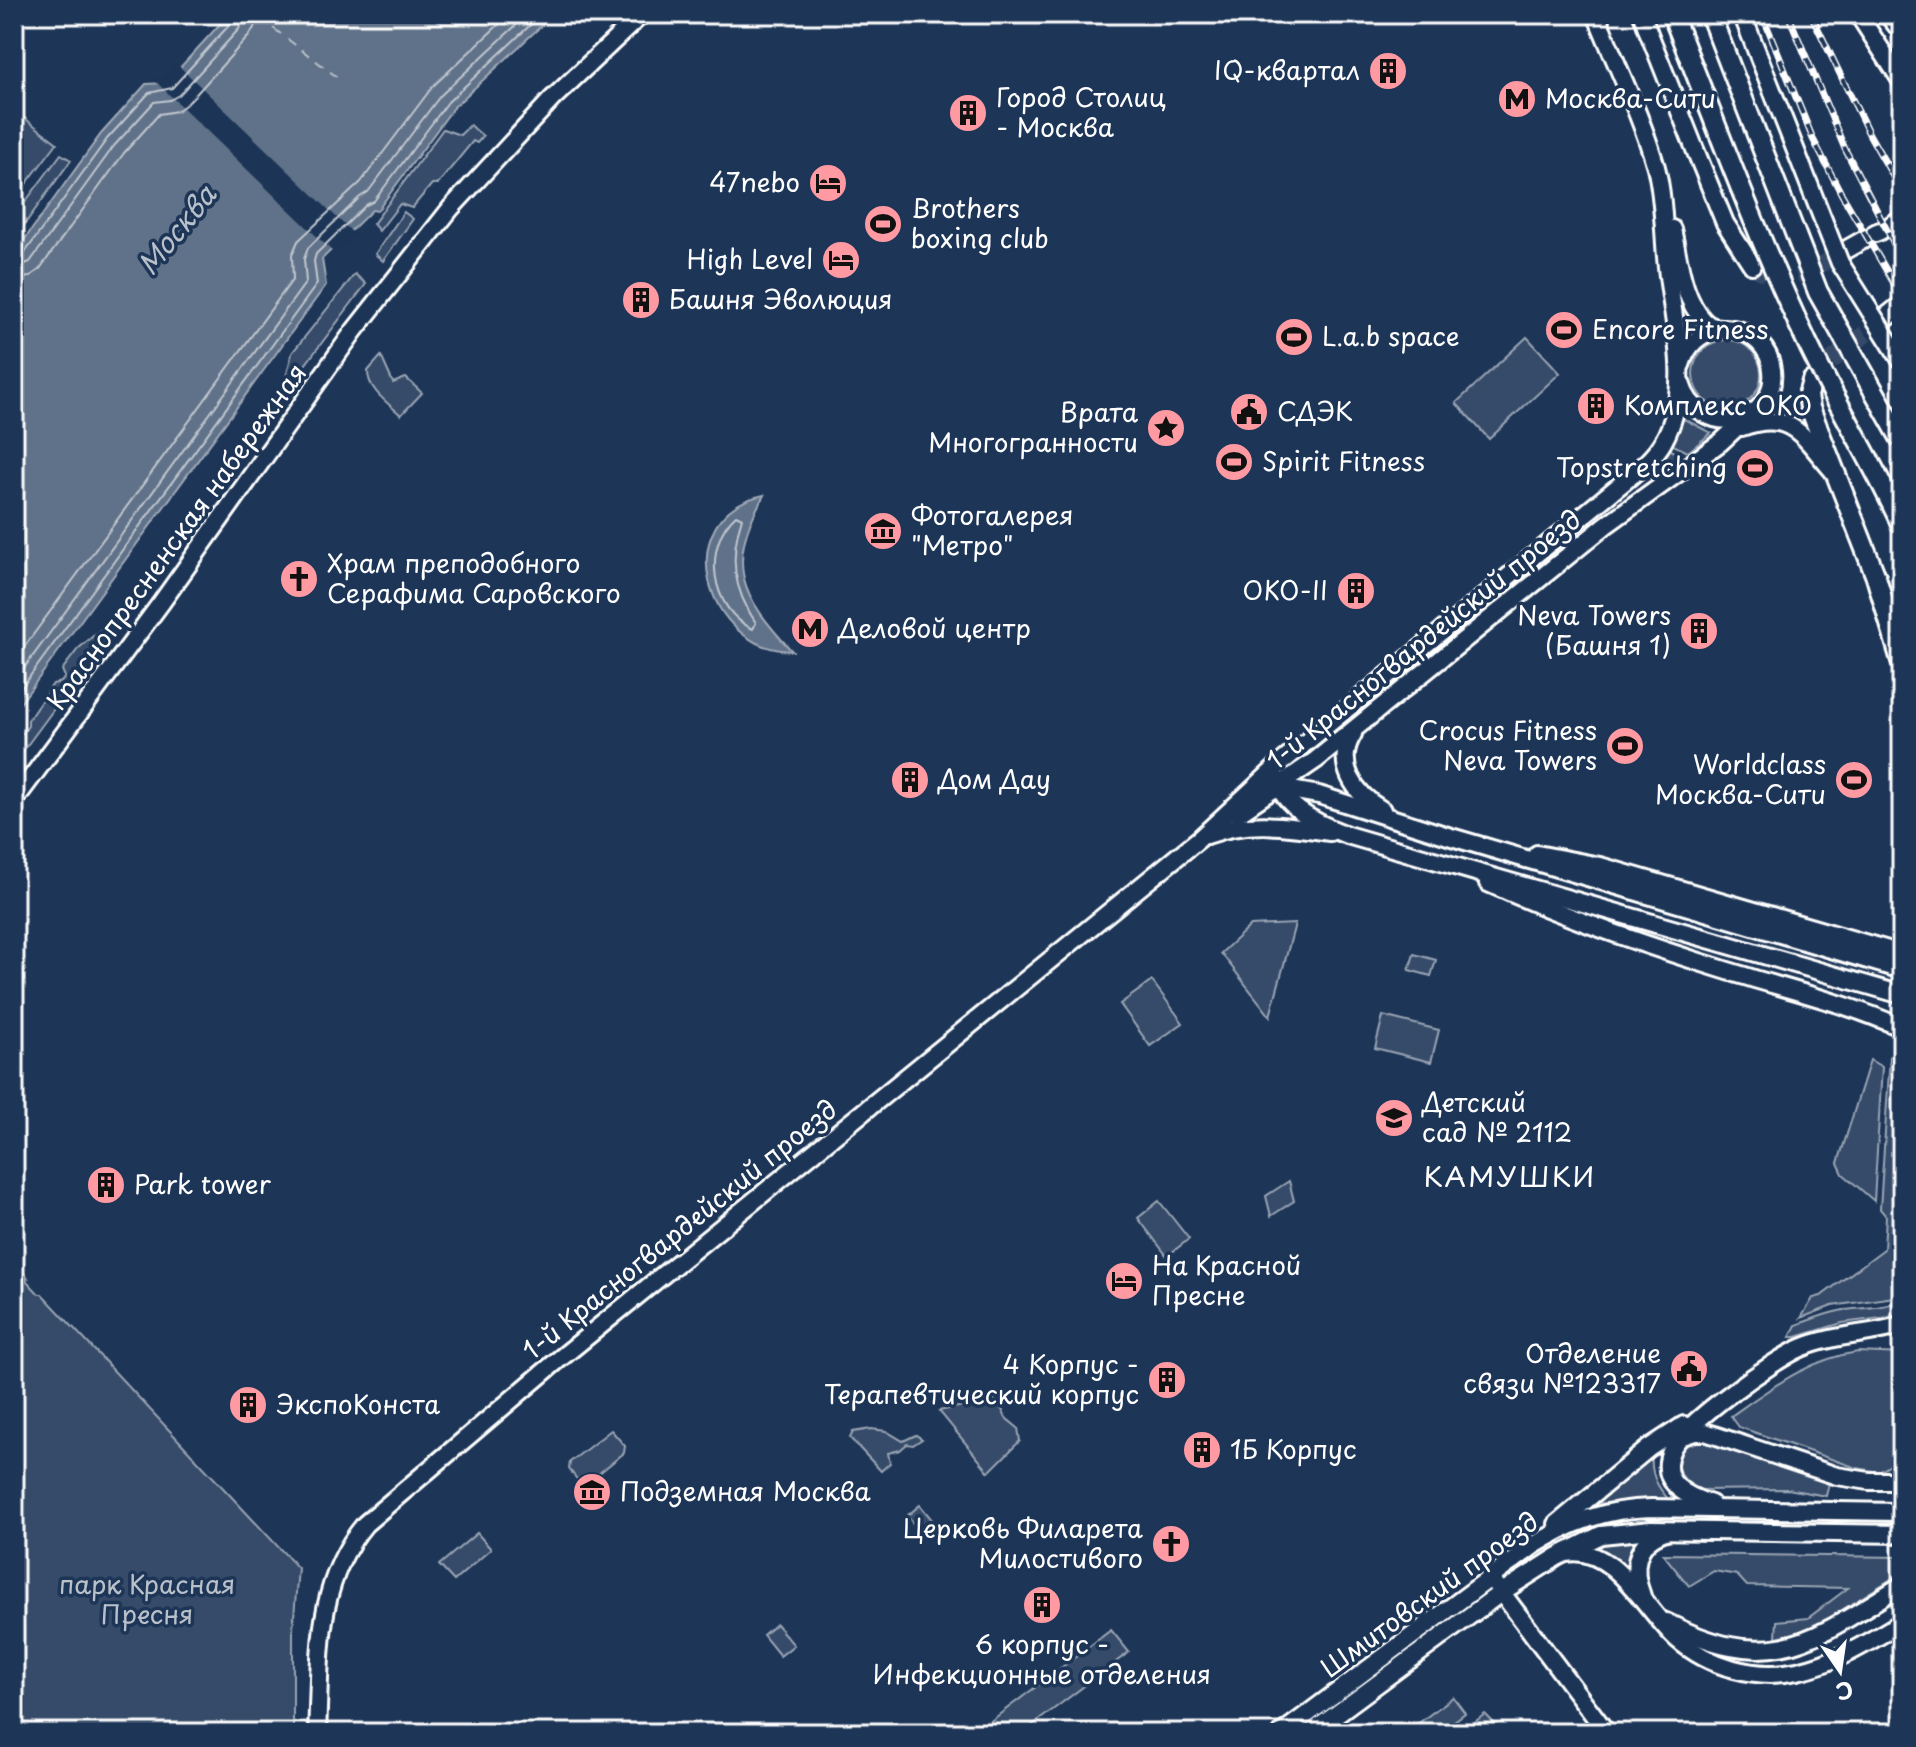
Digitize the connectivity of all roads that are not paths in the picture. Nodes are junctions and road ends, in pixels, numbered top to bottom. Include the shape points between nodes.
1 (642, 14) edge
2 (1596, 14) edge
3 (1642, 14) edge
4 (1672, 14) edge
5 (1710, 14) edge
6 (1742, 14) edge
7 (1858, 14) edge
8 (1887, 14) edge
9 (1902, 32) edge
10 (1902, 82) edge
11 (1663, 201) junction
12 (1882, 230) edge
13 (1847, 249) tunnel mouth
14 (1752, 265) tunnel mouth
15 (1720, 328) junction
16 (1902, 362) edge
17 (1680, 372) junction
18 (1812, 381) dead end
19 (1750, 415) junction
20 (1902, 441) edge
21 (1721, 442) junction
22 (1834, 473) junction
23 (1902, 526) edge
24 (1902, 664) edge
25 (1357, 727) junction
26 (1282, 762) junction
27 (1279, 788) junction
28 (1253, 789) junction
29 (14, 801) edge
30 (1412, 825) junction
31 (1347, 835) junction
32 (1448, 836) junction
33 (1199, 839) junction
34 (1436, 859) junction
35 (1902, 954) edge
36 (1902, 970) edge
37 (1902, 995) edge
38 (1902, 1028) edge
39 (1902, 1324) edge
40 (1855, 1335) junction
41 (1902, 1336) edge
42 (1716, 1406) junction
43 (1679, 1439) junction
44 (1902, 1481) edge
45 (1727, 1509) junction
46 (1902, 1512) edge
47 (1670, 1530) junction
48 (1902, 1534) edge
49 (1557, 1557) junction
50 (1491, 1577) junction
51 (1902, 1585) edge
52 (1502, 1592) junction
53 (1650, 1607) junction
54 (1902, 1622) edge
55 (1902, 1630) edge
56 (1871, 1640) junction
57 (317, 1733) edge
58 (1282, 1733) edge
59 (1311, 1733) edge
60 (1607, 1733) edge

1 - 29 main road, Краснопресненская набережная via 478,178 377,301
2 - 11 main road via 1645,135
3 - 14 main road, bridge via 1725,223
4 - 23 main road, bridge via 1801,329
5 - 20 main road, bridge via 1818,292
6 - 16 main road, bridge via 1840,263
7 - 10 main road
8 - 9 main road
11 - 15 main road via 1694,308 1709,326
11 - 17 main road
12 - 13 main road
15 - 17 main road via 1690,345
15 - 19 main road via 1755,338 1769,357 1769,393
17 - 19 main road via 1684,394 1703,415 1732,421
17 - 26 main road, 1-й Красногвардейский проезд via 1674,415 1649,460
18 - 22 main road via 1810,408
19 - 21 main road, 1-й Красногвардейский проезд
21 - 22 main road via 1743,426 1778,420 1799,433
21 - 25 main road, 1-й Красногвардейский проезд via 1606,525
22 - 24 main road via 1876,577
25 - 27 main road, 1-й Красногвардейский проезд
25 - 30 main road via 1344,758 1355,787 1368,802
26 - 27 main road
26 - 28 main road, 1-й Красногвардейский проезд
27 - 28 main road
27 - 30 main road
27 - 31 main road via 1301,811
27 - 33 main road, 1-й Красногвардейский проезд
28 - 33 main road, 1-й Красногвардейский проезд
30 - 32 main road
31 - 33 main road via 1244,824
31 - 34 main road
32 - 35 main road via 1600,866
32 - 36 main road
33 - 57 main road, 1-й Красногвардейский проезд via 442,1455 365,1524 342,1554 328,1598
34 - 37 main road
34 - 38 main road via 1579,921
39 - 40 main road
40 - 41 main road
40 - 42 main road via 1790,1353
42 - 43 main road
42 - 50 main road via 1662,1439
43 - 44 main road via 1705,1432 1837,1476
43 - 45 main road via 1669,1458 1674,1484 1691,1498
45 - 46 main road, Шмитовский проезд
45 - 50 main road, Шмитовский проезд via 1637,1508 1594,1515 1557,1532
47 - 48 main road, Шмитовский проезд
47 - 49 main road, Шмитовский проезд via 1607,1533
47 - 53 main road via 1650,1538 1637,1555 1636,1578
49 - 52 main road, Шмитовский проезд
49 - 53 main road via 1577,1552 1597,1557
50 - 52 main road
50 - 58 main road, Шмитовский проезд
51 - 53 main road via 1823,1634 1775,1649 1714,1642 1666,1622
52 - 59 main road, Шмитовский проезд
52 - 60 main road
53 - 56 main road via 1677,1639 1695,1651 1731,1668 1758,1673 1808,1669
54 - 56 main road
55 - 56 main road

